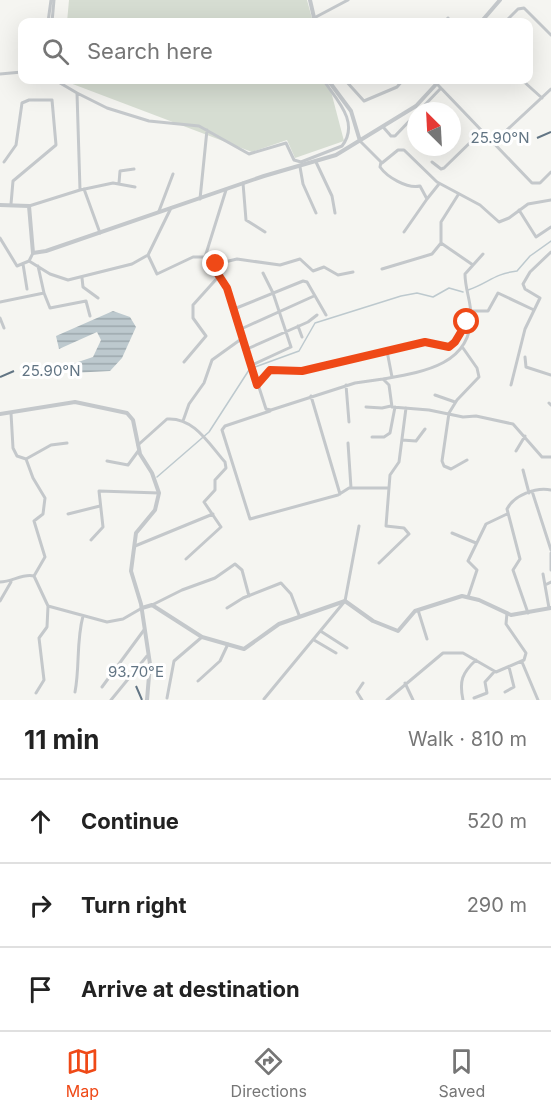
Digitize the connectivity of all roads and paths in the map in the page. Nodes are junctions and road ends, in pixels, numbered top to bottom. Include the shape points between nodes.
1 (53, 0) edge
2 (310, 0) edge
3 (348, 0) edge
4 (500, 0) edge
5 (51, 18) edge
6 (314, 18) edge
7 (318, 18) edge
8 (484, 18) edge
9 (509, 18) edge
10 (551, 35) edge
11 (18, 72) edge
12 (0, 74) edge
13 (62, 84) edge
14 (328, 84) edge
15 (329, 84) edge
16 (348, 84) edge
17 (400, 84) edge
18 (526, 84) edge
19 (439, 86) junction
20 (551, 89) edge
21 (77, 93) junction
22 (542, 98) junction
23 (425, 102) edge
24 (407, 123) edge
25 (384, 128) junction
26 (207, 130) junction
27 (482, 131) junction
28 (360, 141) junction
29 (494, 142) junction
30 (4, 162) dead end
31 (316, 162) junction
32 (381, 162) junction
33 (432, 162) dead end
34 (300, 167) junction
35 (134, 169) dead end
36 (551, 172) edge
37 (173, 174) dead end
38 (120, 183) junction
39 (243, 183) junction
40 (439, 183) junction
41 (135, 188) dead end
42 (82, 190) junction
43 (226, 190) junction
44 (458, 195) junction
45 (200, 199) junction
46 (427, 199) junction
47 (551, 200) edge
48 (11, 204) junction
49 (0, 205) edge
50 (29, 206) junction
51 (172, 206) junction
52 (519, 210) junction
53 (159, 211) junction
54 (316, 213) dead end
55 (335, 213) dead end
56 (551, 227) edge
57 (265, 232) dead end
58 (404, 232) dead end
59 (100, 233) junction
60 (0, 238) edge
61 (441, 243) junction
62 (551, 252) edge
63 (33, 253) junction
64 (483, 254) dead end
65 (148, 255) junction
66 (206, 257) junction
67 (29, 261) junction
68 (23, 264) junction
69 (212, 265) junction
70 (473, 265) junction
71 (38, 266) junction
72 (382, 269) dead end
73 (353, 272) dead end
74 (263, 273) dead end
75 (220, 275) junction
76 (82, 278) junction
77 (27, 289) dead end
78 (44, 293) junction
79 (273, 293) junction
80 (314, 296) junction
81 (98, 298) dead end
82 (0, 303) edge
83 (234, 309) junction
84 (532, 309) junction
85 (471, 311) junction
86 (280, 312) junction
87 (317, 315) dead end
88 (326, 315) dead end
89 (90, 316) dead end
90 (0, 318) edge
91 (471, 321) junction
92 (298, 326) junction
93 (4, 328) dead end
94 (241, 328) junction
95 (286, 330) junction
96 (244, 337) junction
97 (302, 337) dead end
98 (463, 348) junction
99 (247, 349) junction
100 (387, 351) junction
101 (525, 357) dead end
102 (184, 362) dead end
103 (252, 365) junction
104 (551, 375) edge
105 (392, 377) junction
106 (383, 379) junction
107 (257, 385) junction
108 (346, 385) junction
109 (510, 385) dead end
110 (435, 395) dead end
111 (311, 396) junction
112 (455, 402) junction
113 (393, 406) junction
114 (366, 407) dead end
115 (406, 408) junction
116 (271, 410) junction
117 (11, 412) junction
118 (449, 413) junction
119 (0, 414) edge
120 (183, 421) junction
121 (349, 422) dead end
122 (425, 429) dead end
123 (525, 436) junction
124 (372, 437) dead end
125 (402, 440) junction
126 (68, 443) dead end
127 (348, 443) dead end
128 (139, 448) junction
129 (516, 451) dead end
130 (551, 458) edge
131 (26, 459) junction
132 (467, 460) dead end
133 (106, 461) dead end
134 (523, 470) dead end
135 (351, 488) junction
136 (389, 488) junction
137 (551, 490) edge
138 (530, 492) junction
139 (159, 493) junction
140 (340, 494) junction
141 (100, 506) junction
142 (68, 514) dead end
143 (213, 514) junction
144 (507, 514) junction
145 (359, 526) dead end
146 (452, 533) dead end
147 (91, 540) dead end
148 (476, 543) junction
149 (133, 547) junction
150 (551, 552) edge
151 (186, 558) dead end
152 (379, 562) dead end
153 (551, 570) edge
154 (543, 574) dead end
155 (34, 576) junction
156 (0, 582) edge
157 (12, 582) junction
158 (551, 582) edge
159 (545, 585) junction
160 (249, 596) junction
161 (468, 597) junction
162 (0, 601) edge
163 (345, 601) junction
164 (153, 605) junction
165 (48, 606) junction
166 (142, 608) junction
167 (227, 608) dead end
168 (550, 608) edge
169 (418, 610) junction
170 (507, 613) junction
171 (528, 613) junction
172 (299, 615) junction
173 (83, 616) junction
174 (145, 628) junction
175 (322, 632) junction
176 (202, 637) junction
177 (427, 639) dead end
178 (314, 640) junction
179 (228, 644) junction
180 (347, 648) dead end
181 (336, 653) dead end
182 (147, 656) junction
183 (476, 660) junction
184 (522, 662) junction
185 (508, 667) junction
186 (494, 672) junction
187 (198, 681) dead end
188 (363, 683) dead end
189 (405, 683) junction
190 (102, 687) dead end
191 (75, 692) dead end
192 (505, 692) dead end
193 (36, 693) dead end
194 (167, 698) dead end
195 (474, 698) dead end
196 (264, 699) edge
197 (111, 700) edge
198 (147, 700) edge
199 (362, 700) edge
200 (387, 700) edge
201 (413, 700) edge
202 (463, 700) edge
203 (538, 700) edge

1 - 5 street
2 - 6 street
3 - 7 street
4 - 8 street
9 - 10 street via 524,8
11 - 12 street
13 - 21 street
14 - 26 street via 349,122 345,142 336,149 297,162 286,144 249,154
15 - 28 street via 351,111
16 - 17 street via 362,101
18 - 22 street
19 - 23 street
19 - 25 street
19 - 27 street
20 - 22 street
21 - 26 street via 107,108 149,121
21 - 42 street
22 - 29 street
24 - 25 street via 395,136
25 - 28 street
26 - 45 street
27 - 29 street
27 - 33 street via 444,168
28 - 31 street
28 - 32 street
29 - 36 street via 532,183 540,183
30 - 48 street via 17,140 22,103 51,99 56,145 13,181
31 - 34 street
31 - 55 street via 332,196
32 - 40 street via 404,150
32 - 46 street via 380,167 388,177 412,188 420,186
34 - 39 street
34 - 54 street
35 - 38 street via 120,171
37 - 53 street
38 - 41 street
38 - 42 street
39 - 43 street
39 - 57 street via 246,220
40 - 44 street
40 - 46 street
42 - 50 street
42 - 59 street
43 - 45 street
43 - 66 street
44 - 52 street via 480,205 501,222
44 - 61 street via 441,222
45 - 51 street
46 - 58 street
47 - 52 street
48 - 49 street
48 - 50 street
50 - 63 street
51 - 53 street
51 - 65 street
52 - 56 street via 536,237
53 - 59 street
59 - 63 street
60 - 68 street via 15,264
61 - 70 street
61 - 72 street via 432,254
62 - 84 street via 523,284 540,297
63 - 67 street
64 - 70 street
65 - 66 street via 157,274 193,257
65 - 76 street via 132,264
66 - 69 street
67 - 68 street
67 - 71 street
68 - 77 street
69 - 73 street via 237,259 283,264 300,259 310,270 324,267 338,275
69 - 75 street
70 - 85 street via 465,274
71 - 76 street via 60,278
71 - 78 street
74 - 79 street
75 - 83 street
75 - 102 street via 193,305 192,314 206,336
76 - 81 street via 83,287
78 - 82 street
78 - 89 street via 50,308 86,301
79 - 80 street via 303,280
79 - 83 street
79 - 86 street
80 - 86 street
80 - 88 street
83 - 94 street
84 - 85 street via 498,293 488,311
84 - 109 street
85 - 91 street
86 - 94 street
86 - 95 street
87 - 92 street
90 - 93 street
91 - 98 street
91 - 100 street via 464,324 451,346 429,342
92 - 95 street
92 - 97 street
94 - 96 street
95 - 99 street
95 - 103 street via 291,349
96 - 99 street
96 - 120 street via 212,360
98 - 105 street via 437,365
98 - 112 street via 479,377
99 - 103 street
100 - 105 street
100 - 107 street via 302,371 270,370
101 - 104 street via 526,368
103 - 107 street
105 - 106 street
106 - 108 street
106 - 113 street via 389,385
107 - 116 street via 266,409
108 - 111 street
108 - 121 street
110 - 112 street
111 - 116 street
111 - 140 street
112 - 118 street
113 - 114 street
113 - 115 street
113 - 124 street via 390,433
115 - 118 street
115 - 125 street
116 - 140 street via 222,430 249,518
117 - 119 street
117 - 128 street via 75,402 127,413 133,420
117 - 131 street via 14,451
118 - 123 street via 513,424
118 - 132 street via 442,463 451,469
120 - 128 street via 167,419
120 - 143 street via 205,436 226,466 215,479 215,490 204,502
122 - 125 street via 416,441
123 - 129 street
123 - 130 street via 543,457
125 - 136 street via 398,465 390,472
126 - 131 street via 51,445
127 - 135 street
128 - 133 street via 126,466
128 - 139 street
131 - 155 street via 45,498 43,514 34,521 45,557
134 - 138 street
135 - 136 street
135 - 140 street
136 - 152 street via 385,524 407,529 410,534
137 - 138 street
138 - 144 street via 510,504
138 - 150 street
139 - 141 street via 102,489 98,493
139 - 149 street via 155,510 136,533
141 - 142 street
141 - 147 street via 103,527
143 - 149 street
143 - 151 street via 221,527
144 - 148 street via 486,524
144 - 171 street via 520,559 513,570
145 - 163 street
146 - 148 street
148 - 161 street via 468,561 477,570
149 - 166 street via 132,582
150 - 153 street
154 - 159 street
155 - 157 street via 26,575
155 - 165 street
156 - 157 street
157 - 162 street
158 - 159 street
159 - 168 street
160 - 164 street via 242,570 235,564 215,578
160 - 167 street
160 - 172 street via 282,583 293,596
161 - 169 street
161 - 170 street
163 - 169 street via 394,630 402,629
163 - 172 street
163 - 175 street
164 - 166 street
164 - 176 street
165 - 173 street
165 - 193 street via 48,624 39,638 44,680
166 - 173 street via 117,622
166 - 174 street
168 - 171 street
169 - 177 street
170 - 171 street
170 - 184 street via 508,627 526,653
172 - 179 street via 273,627 246,648
173 - 191 street via 77,642
174 - 182 street
174 - 190 street
175 - 178 street
175 - 180 street
176 - 179 street
176 - 194 street via 174,661
178 - 181 street
178 - 196 street
179 - 187 street via 220,661
182 - 197 street
182 - 198 street
183 - 186 street
183 - 189 street via 463,653 443,653
183 - 202 street via 460,681
184 - 185 street
184 - 203 street
185 - 186 street
185 - 192 street via 514,687
186 - 195 street via 485,682 487,693
188 - 199 street via 357,692
189 - 200 street
189 - 201 street

